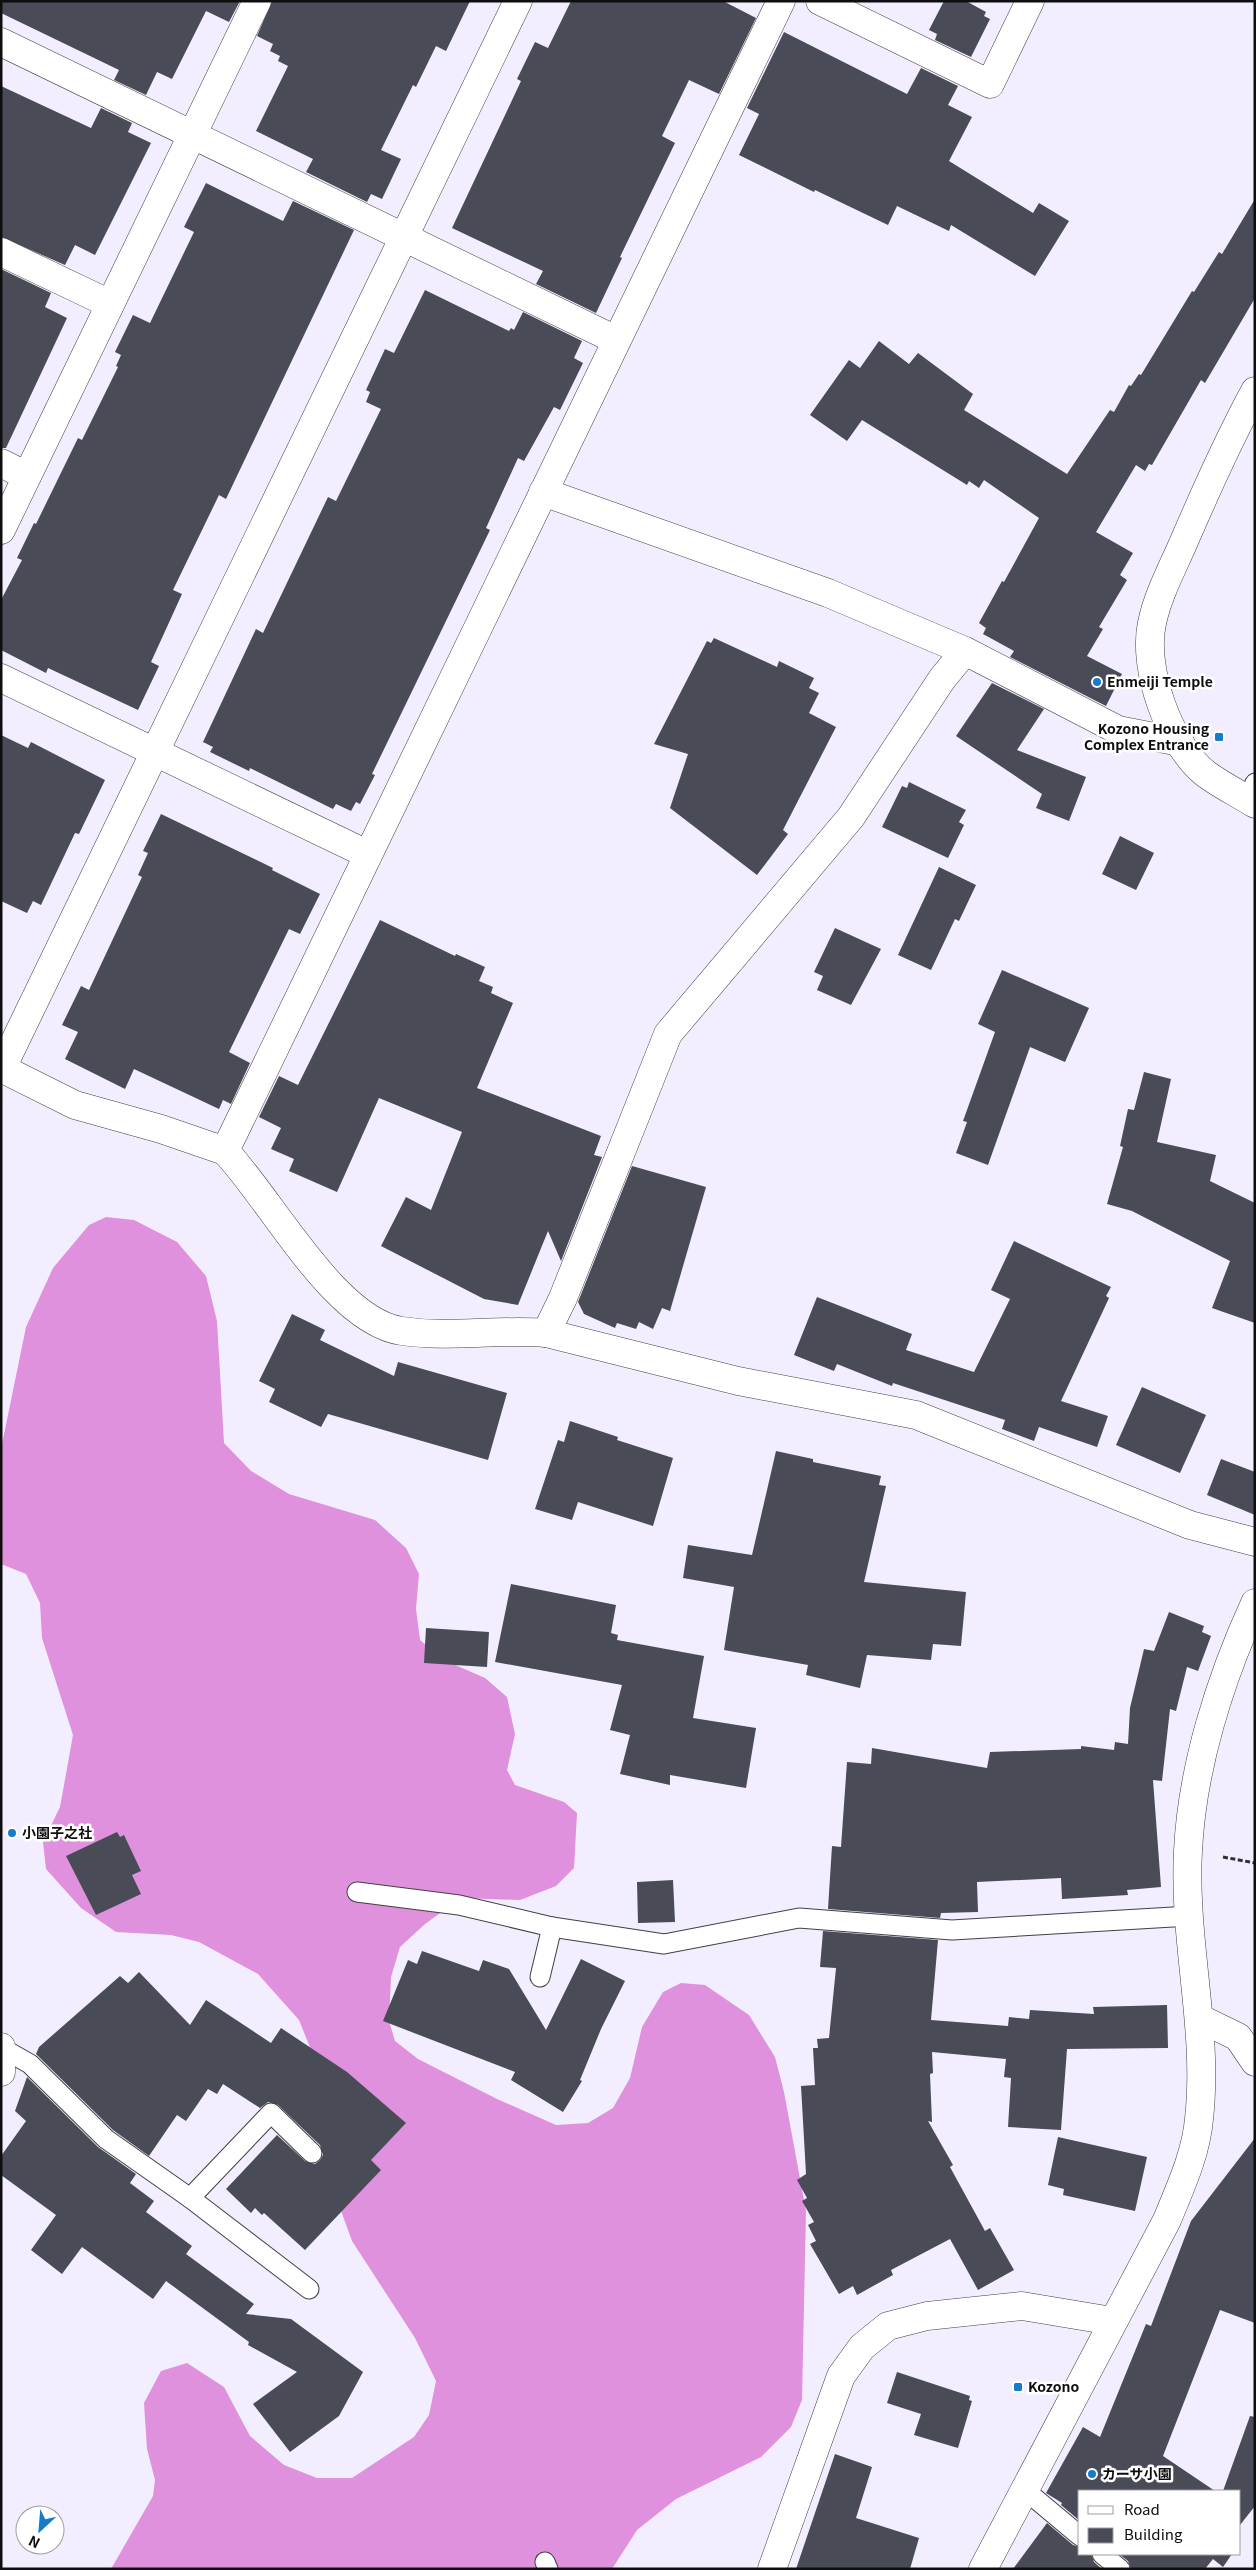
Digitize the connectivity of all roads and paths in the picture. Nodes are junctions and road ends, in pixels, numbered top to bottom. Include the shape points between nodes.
1 (256, 1) edge
2 (518, 1) edge
3 (781, 1) edge
4 (820, 1) edge
5 (1030, 1) edge
6 (1, 42) edge
7 (192, 134) junction
8 (405, 237) junction
9 (1, 252) edge
10 (110, 304) junction
11 (616, 340) junction
12 (1255, 391) edge
13 (1, 463) edge
14 (27, 476) junction
15 (543, 492) junction
16 (1, 530) edge
17 (965, 651) junction
18 (1, 678) edge
19 (1180, 742) junction
20 (155, 752) junction
21 (1252, 795) edge
22 (367, 854) junction
23 (1, 1068) edge
24 (225, 1151) junction
25 (546, 1333) junction
26 (1255, 1542) edge
27 (1255, 1604) edge
28 (356, 1892) dead end
29 (1190, 1916) junction
30 (552, 1927) junction
31 (540, 1977) dead end
32 (1199, 2018) junction
33 (2, 2056) edge
34 (1255, 2062) edge
35 (312, 2152) dead end
36 (190, 2198) junction
37 (308, 2289) dead end
38 (1112, 2321) junction
39 (1025, 2490) junction
40 (1078, 2534) edge
41 (1103, 2555) edge
42 (772, 2569) edge
43 (983, 2569) edge
44 (1120, 2569) edge

1 - 7 street
2 - 8 street
3 - 11 street
4 - 5 street via 990,84
6 - 7 street
7 - 8 street
7 - 10 street
8 - 11 street
8 - 20 street
9 - 10 street
10 - 14 street
11 - 15 street
12 - 19 street via 1222,452 1152,623 1149,662 1159,700
13 - 14 street
14 - 16 street
15 - 17 street via 828,593
15 - 22 street
17 - 19 street via 1118,730
17 - 25 street via 942,679 851,817 668,1034 563,1298
18 - 20 street
19 - 21 street via 1205,773
20 - 22 street
20 - 23 street
22 - 24 street
23 - 24 street via 75,1105
24 - 25 street via 326,1279 361,1313 380,1325 402,1331 443,1333
25 - 26 street via 738,1381 916,1415 1190,1525
27 - 29 street via 1240,1635 1214,1708 1197,1786 1188,1851
28 - 30 lane via 459,1905
29 - 30 lane via 952,1930 799,1918 664,1944
29 - 32 street
30 - 31 lane
32 - 34 street via 1238,2037
32 - 38 street via 1202,2074 1199,2121 1186,2175 1167,2220
33 - 36 lane via 30,2064 106,2139
35 - 36 lane via 271,2113
36 - 37 lane
38 - 39 street
38 - 42 street via 1022,2306 927,2316 888,2326 862,2347 841,2376
39 - 40 lane
39 - 43 street
41 - 44 lane

